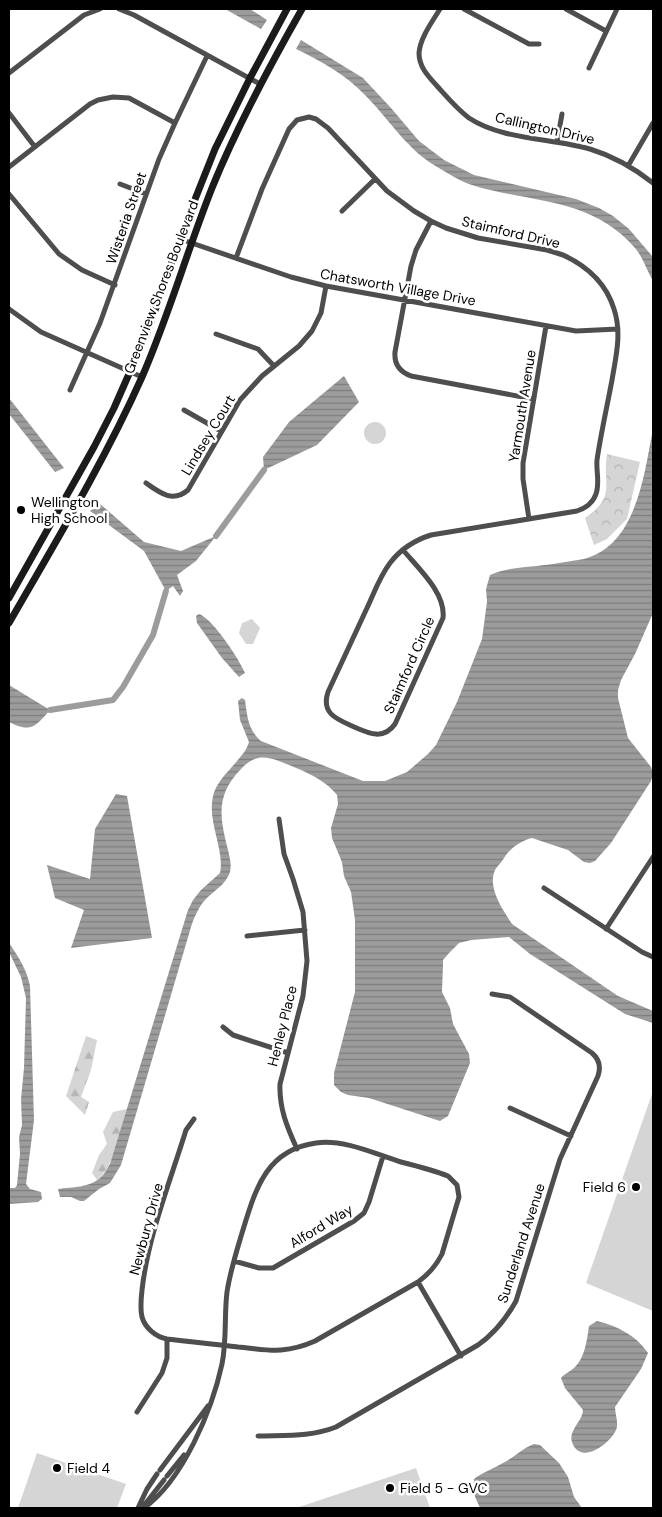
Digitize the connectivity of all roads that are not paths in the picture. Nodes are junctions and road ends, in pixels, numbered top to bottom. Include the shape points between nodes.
1 (100, 9) edge
2 (119, 9) edge
3 (288, 9) edge
4 (302, 9) edge
5 (440, 9) edge
6 (464, 9) edge
7 (566, 9) edge
8 (617, 9) edge
9 (606, 31) junction
10 (539, 44) dead end
11 (207, 56) junction
12 (589, 68) dead end
13 (9, 73) edge
14 (250, 78) junction
15 (260, 84) junction
16 (9, 112) edge
17 (562, 114) dead end
18 (175, 123) junction
19 (653, 123) edge
20 (557, 142) junction
21 (35, 147) junction
22 (628, 166) junction
23 (9, 167) edge
24 (375, 179) junction
25 (653, 183) edge
26 (120, 184) dead end
27 (9, 194) edge
28 (146, 194) junction
29 (342, 211) dead end
30 (431, 221) junction
31 (180, 239) junction
32 (192, 243) junction
33 (236, 258) junction
34 (115, 285) junction
35 (326, 286) junction
36 (404, 300) junction
37 (9, 309) edge
38 (546, 326) junction
39 (618, 330) junction
40 (216, 334) dead end
41 (87, 353) junction
42 (274, 366) junction
43 (130, 372) junction
44 (142, 377) junction
45 (70, 390) dead end
46 (533, 398) junction
47 (184, 410) dead end
48 (221, 431) junction
49 (146, 483) dead end
50 (529, 519) junction
51 (403, 550) junction
52 (30, 562) junction
53 (40, 568) junction
54 (9, 598) edge
55 (9, 623) edge
56 (279, 819) dead end
57 (653, 857) edge
58 (544, 888) dead end
59 (606, 929) junction
60 (305, 930) junction
61 (247, 936) dead end
62 (651, 956) edge
63 (492, 994) dead end
64 (223, 1027) dead end
65 (288, 1052) junction
66 (510, 1108) dead end
67 (194, 1119) dead end
68 (571, 1136) junction
69 (297, 1149) junction
70 (383, 1156) junction
71 (234, 1261) junction
72 (418, 1282) junction
73 (167, 1339) junction
74 (225, 1345) junction
75 (460, 1356) junction
76 (210, 1404) junction
77 (137, 1412) dead end
78 (258, 1436) dead end
79 (193, 1442) junction
80 (141, 1508) edge

1 - 13 street via 84,15
2 - 11 street
3 - 14 street, Greenview Shores Boulevard
4 - 15 street, Greenview Shores Boulevard
5 - 20 street, Callington Drive via 422,41 419,54 424,70 444,94 461,111 485,126
6 - 10 street via 529,44
7 - 9 street
8 - 9 street
9 - 12 street
11 - 14 street
11 - 18 street, Wisteria Street
14 - 15 street
14 - 31 street, Greenview Shores Boulevard via 215,149
15 - 32 street, Greenview Shores Boulevard via 226,154
16 - 21 street
17 - 20 street
18 - 21 street via 129,98 105,98 90,104
18 - 28 street, Wisteria Street
19 - 22 street
20 - 22 street, Callington Drive via 592,150
21 - 23 street
22 - 25 street, Callington Drive
24 - 29 street
24 - 30 street, Staimford Drive via 400,202
24 - 33 street, Staimford Drive via 320,121 309,117 297,120 277,155
26 - 28 street
27 - 34 street via 59,254 82,270
28 - 34 street, Wisteria Street
30 - 36 street via 413,258
30 - 39 street, Staimford Drive via 462,233 556,252 574,260 591,272 606,291
31 - 32 street, Chatsworth Village Drive
31 - 43 street, Greenview Shores Boulevard
32 - 33 street, Chatsworth Village Drive
32 - 44 street, Greenview Shores Boulevard
33 - 35 street, Chatsworth Village Drive
34 - 41 street, Wisteria Street
35 - 36 street, Chatsworth Village Drive
35 - 42 street, Lindsey Court via 321,313 312,331
36 - 38 street, Chatsworth Village Drive
36 - 46 street via 395,356 396,364 404,373
37 - 41 street via 41,332
38 - 39 street, Chatsworth Village Drive via 584,331
38 - 46 street, Yarmouth Avenue
39 - 50 street, Staimford Drive via 597,460 595,497 577,511
40 - 42 street via 258,349
41 - 43 street
41 - 45 street, Wisteria Street
42 - 48 street, Lindsey Court via 241,400
43 - 44 street
43 - 52 street, Greenview Shores Boulevard via 94,447
44 - 53 street, Greenview Shores Boulevard via 105,452
46 - 50 street, Yarmouth Avenue via 523,463
47 - 48 street
48 - 49 street, Lindsey Court via 185,492 166,496
50 - 51 street, Staimford Drive via 435,534
51 - 51 street, Staimford Circle via 438,594 443,618 395,724 383,734 371,735 334,717 327,708 327,696 381,577
52 - 53 street
52 - 54 street, Greenview Shores Boulevard
53 - 55 street, Greenview Shores Boulevard
56 - 60 street, Henley Place via 284,854 299,895
57 - 59 street
58 - 59 street
59 - 62 street
60 - 61 street
60 - 65 street, Henley Place via 307,961 303,996
63 - 68 street, Sunderland Avenue via 510,997 598,1059 598,1076
64 - 65 street via 233,1035
65 - 69 street, Henley Place via 279,1094 283,1115
66 - 68 street
67 - 73 street, Newbury Drive via 186,1130 151,1243 143,1281 143,1319 150,1331
68 - 75 street, Sunderland Avenue via 557,1167 516,1301 495,1331
69 - 70 street via 316,1143 337,1143
69 - 71 street via 274,1163 259,1184
70 - 71 street, Alford Way via 368,1206 358,1219 272,1268
70 - 72 street, Newbury Drive via 444,1175 452,1179 458,1188 458,1200 442,1254 433,1269
71 - 74 street via 227,1294
72 - 74 street, Newbury Drive via 304,1346 280,1350
72 - 75 street
73 - 74 street, Newbury Drive
73 - 77 street via 167,1358 162,1373
74 - 76 street
75 - 78 street, Sunderland Avenue via 327,1431 307,1435
76 - 79 street
76 - 80 street via 147,1489
79 - 80 street
79 - 80 street via 177,1472 161,1492

